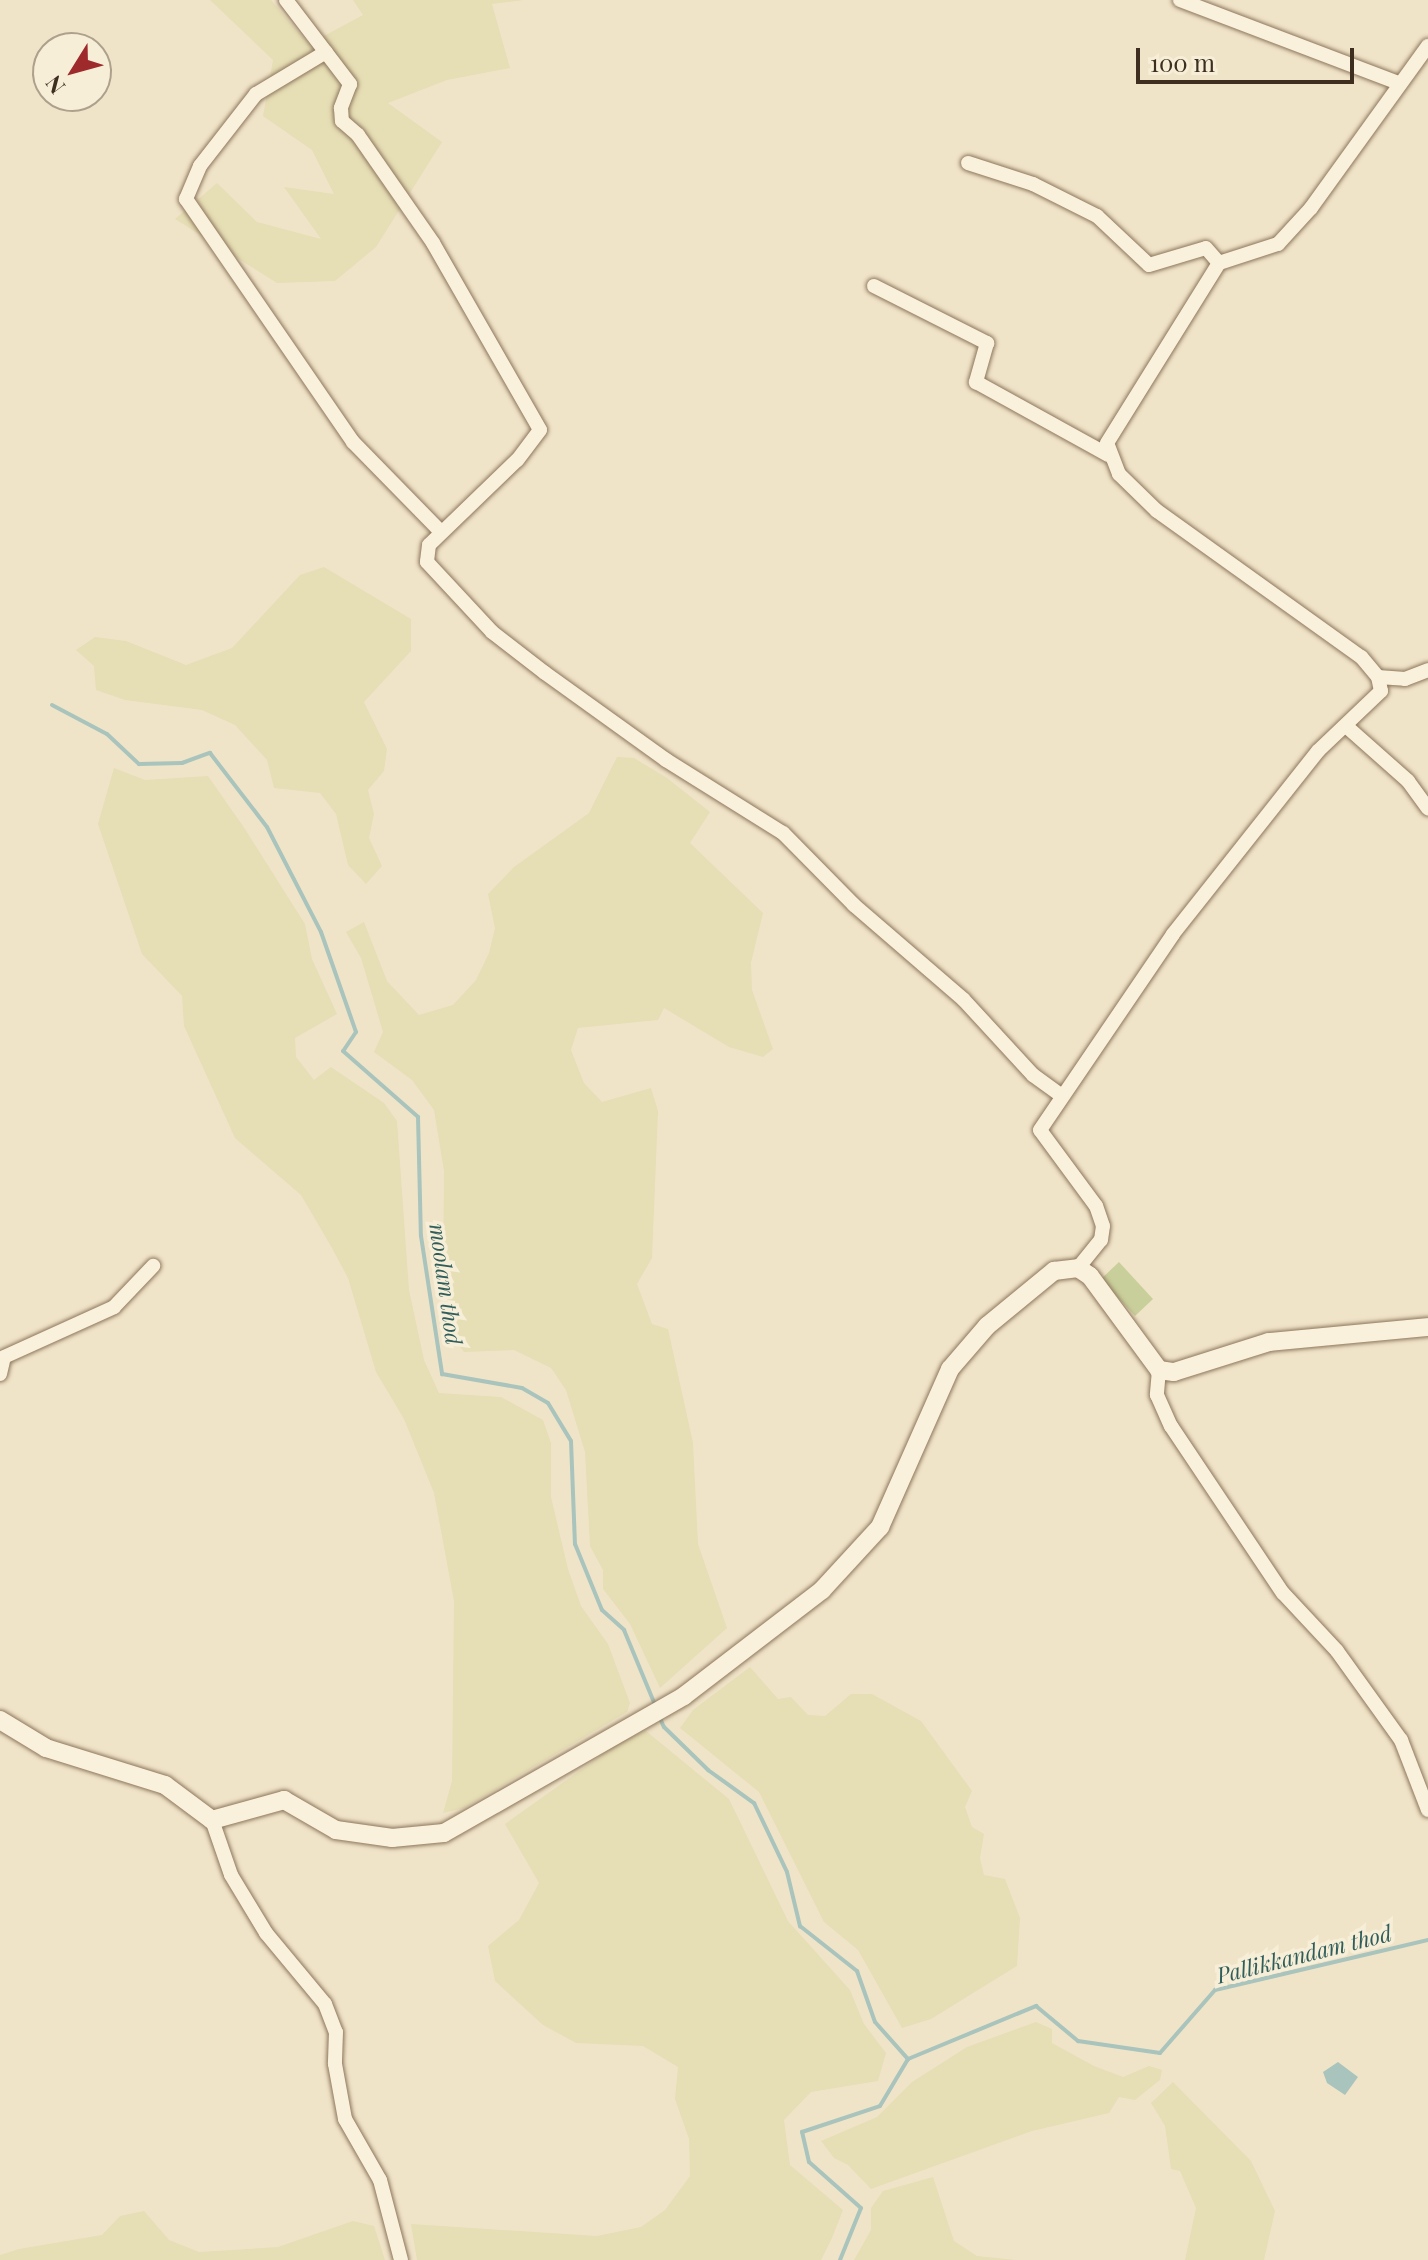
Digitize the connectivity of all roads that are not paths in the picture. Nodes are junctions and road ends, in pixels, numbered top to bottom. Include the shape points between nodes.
1 (286, 0) edge
2 (1180, 0) edge
3 (1428, 46) edge
4 (326, 52) junction
5 (1423, 69) edge
6 (1398, 83) junction
7 (968, 163) dead end
8 (1219, 263) junction
9 (874, 286) dead end
10 (1108, 455) junction
11 (441, 532) junction
12 (1428, 670) edge
13 (1378, 677) junction
14 (1346, 726) junction
15 (1428, 809) edge
16 (1062, 1096) junction
17 (153, 1266) dead end
18 (1078, 1268) junction
19 (1428, 1327) edge
20 (2, 1356) edge
21 (1159, 1370) junction
22 (0, 1374) edge
23 (0, 1720) edge
24 (1428, 1810) edge
25 (212, 1820) junction
26 (401, 2260) edge

1 - 4 street
2 - 6 street
3 - 5 street
4 - 11 street via 350,84 342,121 358,135 433,243 540,430 517,460
4 - 11 street via 256,94 200,166 186,199 353,442
5 - 6 street
6 - 8 street via 1362,141 1278,244
7 - 8 street via 1033,184 1097,216 1149,265 1206,248
8 - 10 street via 1117,423 1107,443
9 - 10 street via 987,343 976,382
10 - 13 street via 1157,511 1361,657
11 - 16 street via 429,545 427,562 492,632 666,760 783,833 854,905 963,999 1033,1075
12 - 13 street via 1405,679
13 - 14 street via 1381,691
14 - 15 street via 1408,781
14 - 16 street via 1318,751 1173,934
16 - 18 street via 1040,1130 1096,1206 1103,1226 1101,1240
17 - 20 street via 114,1307
18 - 21 street via 1090,1276
18 - 25 street via 1054,1271 1027,1289 950,1369 892,1504 856,1558 773,1629 668,1705 444,1833 392,1838 336,1830 284,1800
19 - 21 street via 1269,1342 1174,1372
20 - 22 street
21 - 24 street via 1157,1395 1171,1426 1283,1593 1337,1651 1401,1740
23 - 25 street via 46,1748 165,1785
25 - 26 street via 231,1875 284,1960 325,2004 336,2032 335,2064 345,2119 380,2180

